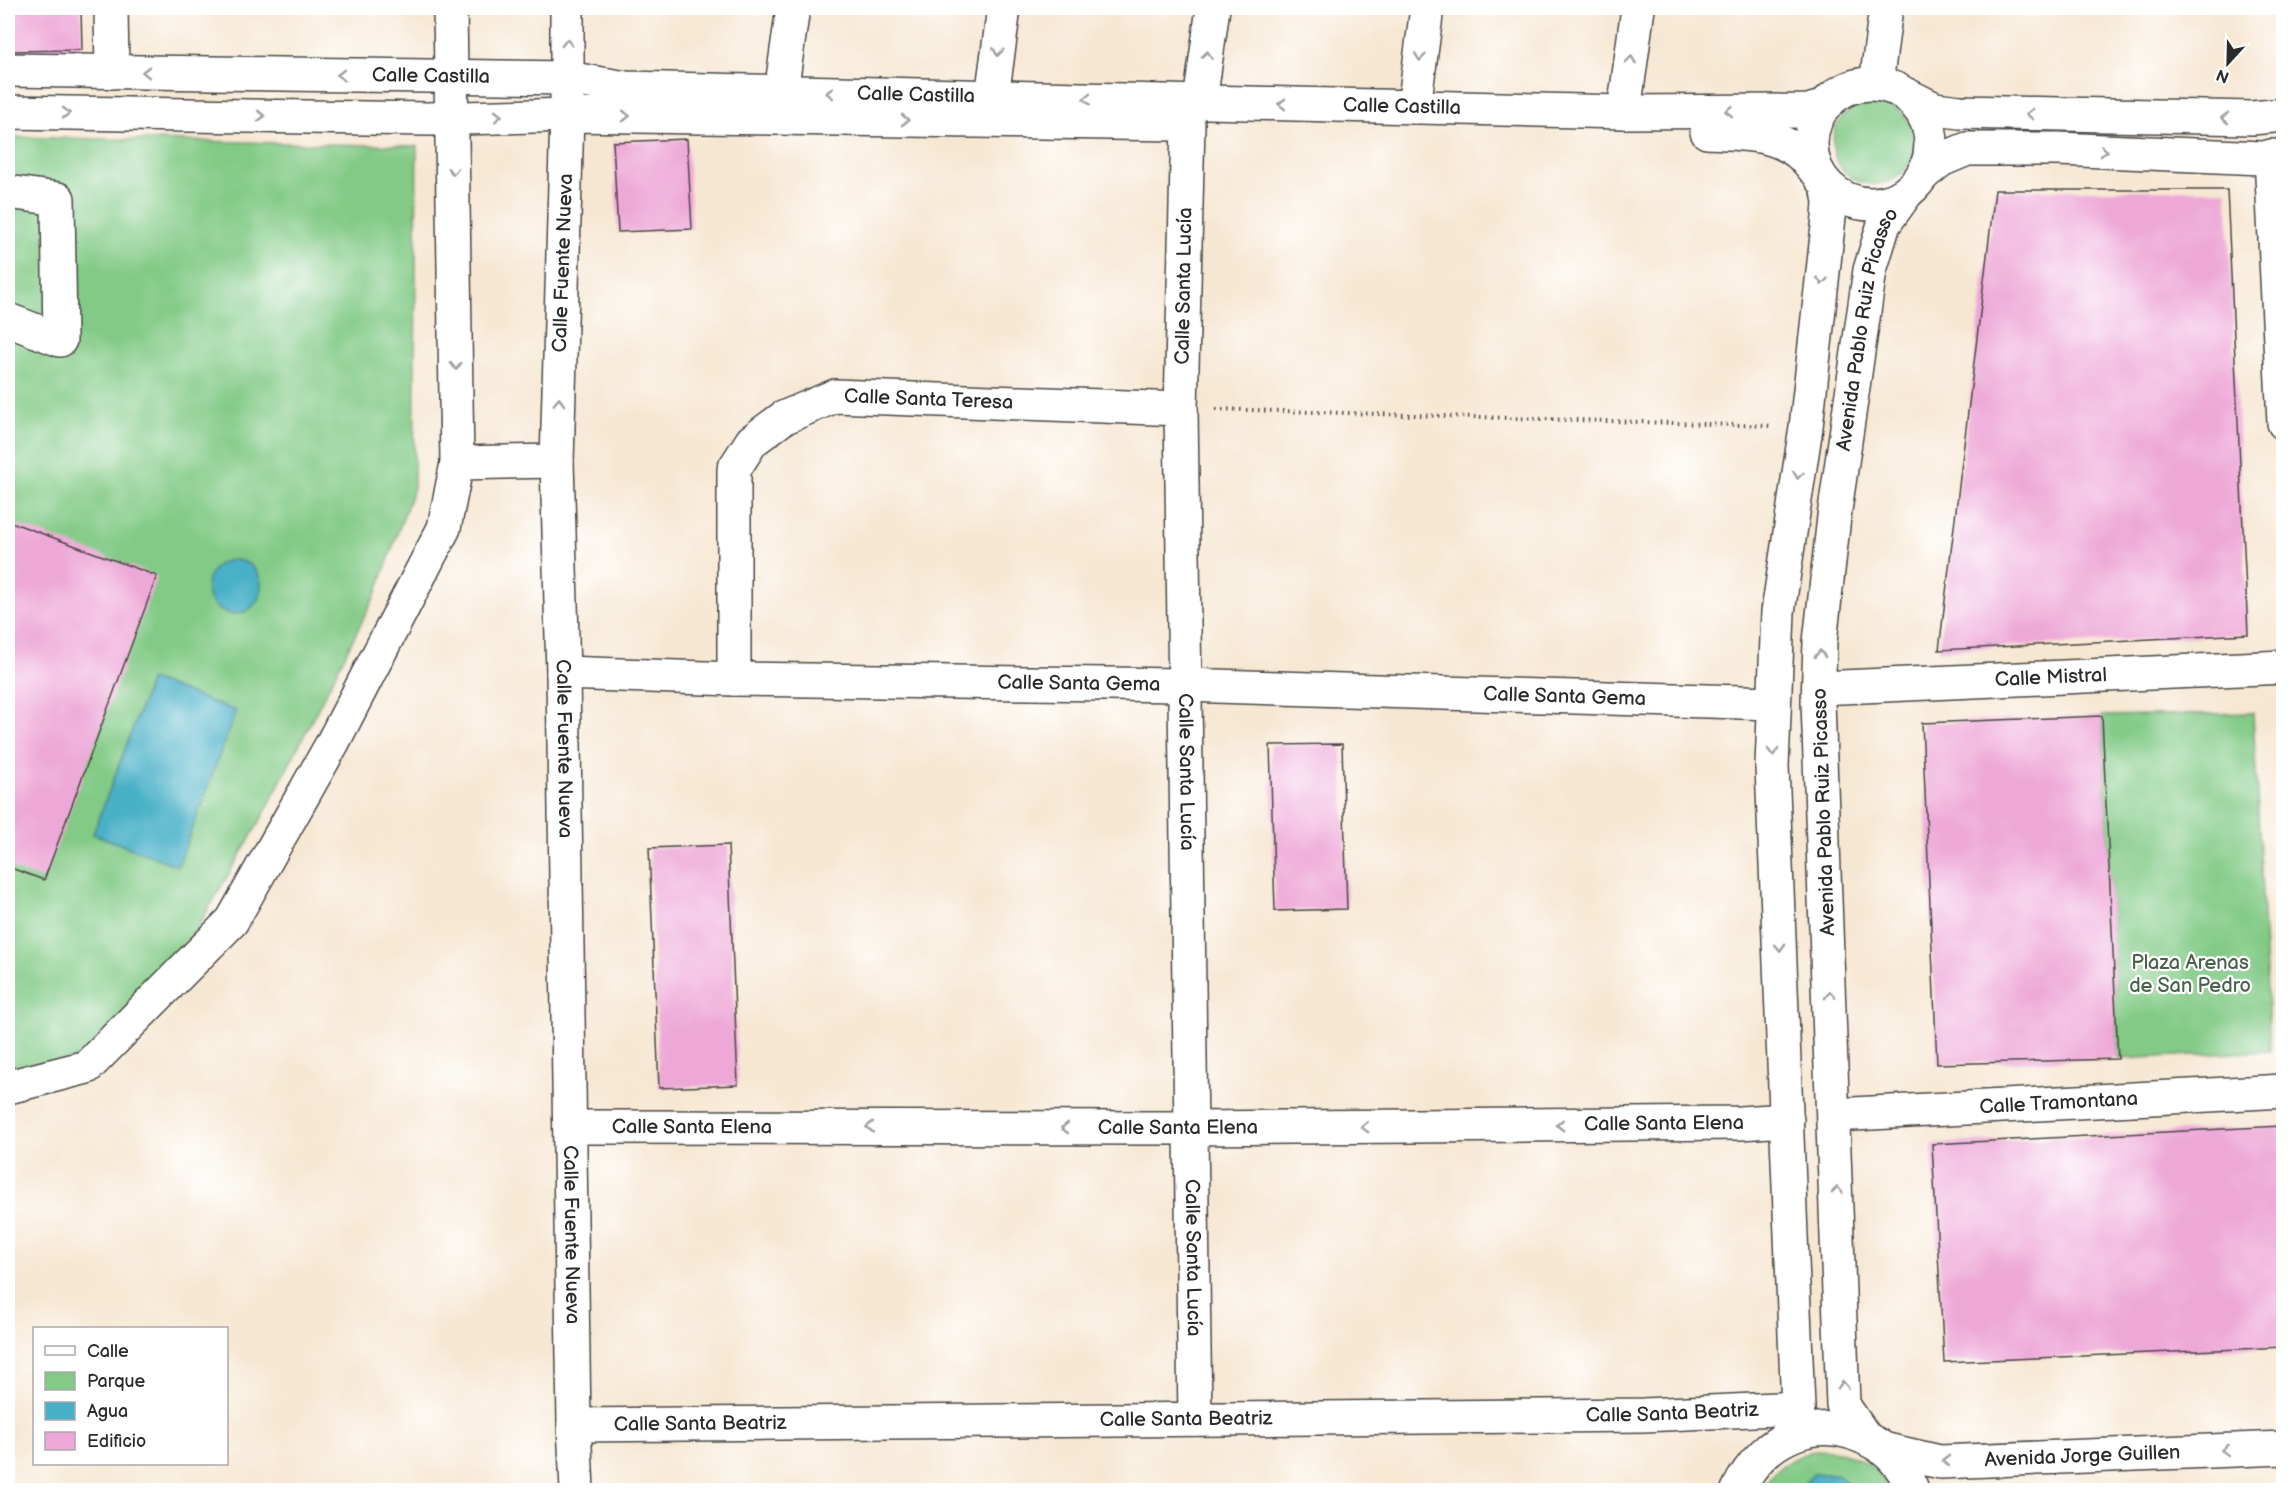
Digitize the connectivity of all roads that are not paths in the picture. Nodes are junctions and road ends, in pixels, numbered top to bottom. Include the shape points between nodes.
1 (111, 8) edge
2 (450, 8) edge
3 (567, 8) edge
4 (793, 8) edge
5 (1004, 8) edge
6 (1213, 8) edge
7 (1427, 8) edge
8 (1638, 8) edge
9 (1886, 8) edge
10 (8, 70) edge
11 (112, 72) junction
12 (451, 76) junction
13 (567, 78) junction
14 (1876, 84) junction
15 (781, 92) junction
16 (1909, 96) junction
17 (992, 97) junction
18 (1825, 106) junction
19 (1414, 107) junction
20 (8, 112) edge
21 (1624, 112) junction
22 (1194, 113) junction
23 (567, 115) junction
24 (2283, 115) edge
25 (452, 117) junction
26 (2277, 156) edge
27 (1820, 177) junction
28 (1916, 182) junction
29 (8, 192) edge
30 (8, 320) edge
31 (1181, 408) junction
32 (2283, 423) edge
33 (557, 461) junction
34 (457, 463) junction
35 (2283, 668) edge
36 (563, 673) junction
37 (734, 679) junction
38 (1184, 685) junction
39 (1819, 688) junction
40 (1774, 703) junction
41 (8, 1087) edge
42 (2283, 1091) edge
43 (1834, 1115) junction
44 (1787, 1120) junction
45 (570, 1127) junction
46 (1192, 1128) junction
47 (1798, 1408) junction
48 (1195, 1419) junction
49 (574, 1425) junction
50 (1786, 1438) junction
51 (1874, 1443) junction
52 (2283, 1448) edge
53 (577, 1491) edge
54 (1738, 1491) edge
55 (1912, 1491) edge

1 - 11 street
2 - 12 street
13 -> 3 street, Calle Fuente Nueva
4 - 15 street
5 -> 17 street
22 -> 6 street, Calle Santa Lucía
7 -> 19 street
21 -> 8 street
9 - 14 street
10 - 11 street, Calle Castilla
12 -> 11 street, Calle Castilla
12 - 13 street, Calle Castilla
12 - 25 street
13 - 15 street, Calle Castilla via 626,88
13 - 23 street, Calle Fuente Nueva
14 - 16 street
14 - 18 street via 1843,90
17 -> 15 street, Calle Castilla
24 -> 16 street via 2252,118 1960,112 1935,109
16 - 28 street, Avenida Pablo Ruiz Picasso via 1931,132 1932,151
22 -> 17 street, Calle Castilla
18 -> 21 street, Calle Castilla via 1808,111
18 - 27 street via 1810,136 1809,151
19 - 21 street, Calle Castilla
19 -> 22 street, Calle Castilla
20 -> 25 street, Calle Castilla
23 -> 22 street, Calle Castilla
22 - 27 street, Calle Castilla via 1760,135 1799,151
22 - 31 street, Calle Santa Lucía
25 -> 23 street, Calle Castilla
33 -> 23 street, Calle Fuente Nueva
25 -> 34 street
28 -> 26 street via 1941,160 1967,149
26 - 32 street
27 - 28 street, Avenida Pablo Ruiz Picasso via 1845,197 1867,203 1898,198
27 -> 40 street via 1830,202 1829,217 1806,427 1778,612
39 -> 28 street, Avenida Pablo Ruiz Picasso via 1820,642 1834,517 1870,270 1884,224
29 - 30 street via 58,199 60,340
31 - 37 street, Calle Santa Teresa via 835,396 783,418 752,441 734,469
31 - 38 street, Calle Santa Lucía
33 - 34 street
33 - 36 street, Calle Fuente Nueva
34 - 41 street via 444,528 332,744 231,921 87,1067
35 - 39 street, Calle Mistral
36 - 37 street, Calle Santa Gema
36 - 45 street, Calle Fuente Nueva
37 - 38 street, Calle Santa Gema
38 - 40 street, Calle Santa Gema
38 - 46 street, Calle Santa Lucía
43 -> 39 street, Avenida Pablo Ruiz Picasso
40 -> 44 street via 1772,766
42 - 43 street, Calle Tramontana
51 -> 43 street, Avenida Pablo Ruiz Picasso via 1843,1405
44 -> 46 street, Calle Santa Elena
44 - 47 street
46 -> 45 street, Calle Santa Elena
45 - 49 street, Calle Fuente Nueva
46 - 48 street, Calle Santa Lucía
47 - 48 street, Calle Santa Beatriz via 1643,1415
47 - 50 street
48 - 49 street, Calle Santa Beatriz
49 - 53 street, Calle Fuente Nueva
50 - 51 street, Avenida Jorge Guillen via 1821,1428 1843,1430
50 - 54 street, Avenida Jorge Guillen via 1761,1454
52 -> 51 street, Avenida Jorge Guillen via 1940,1462
51 - 55 street, Avenida Pablo Ruiz Picasso via 1899,1465

